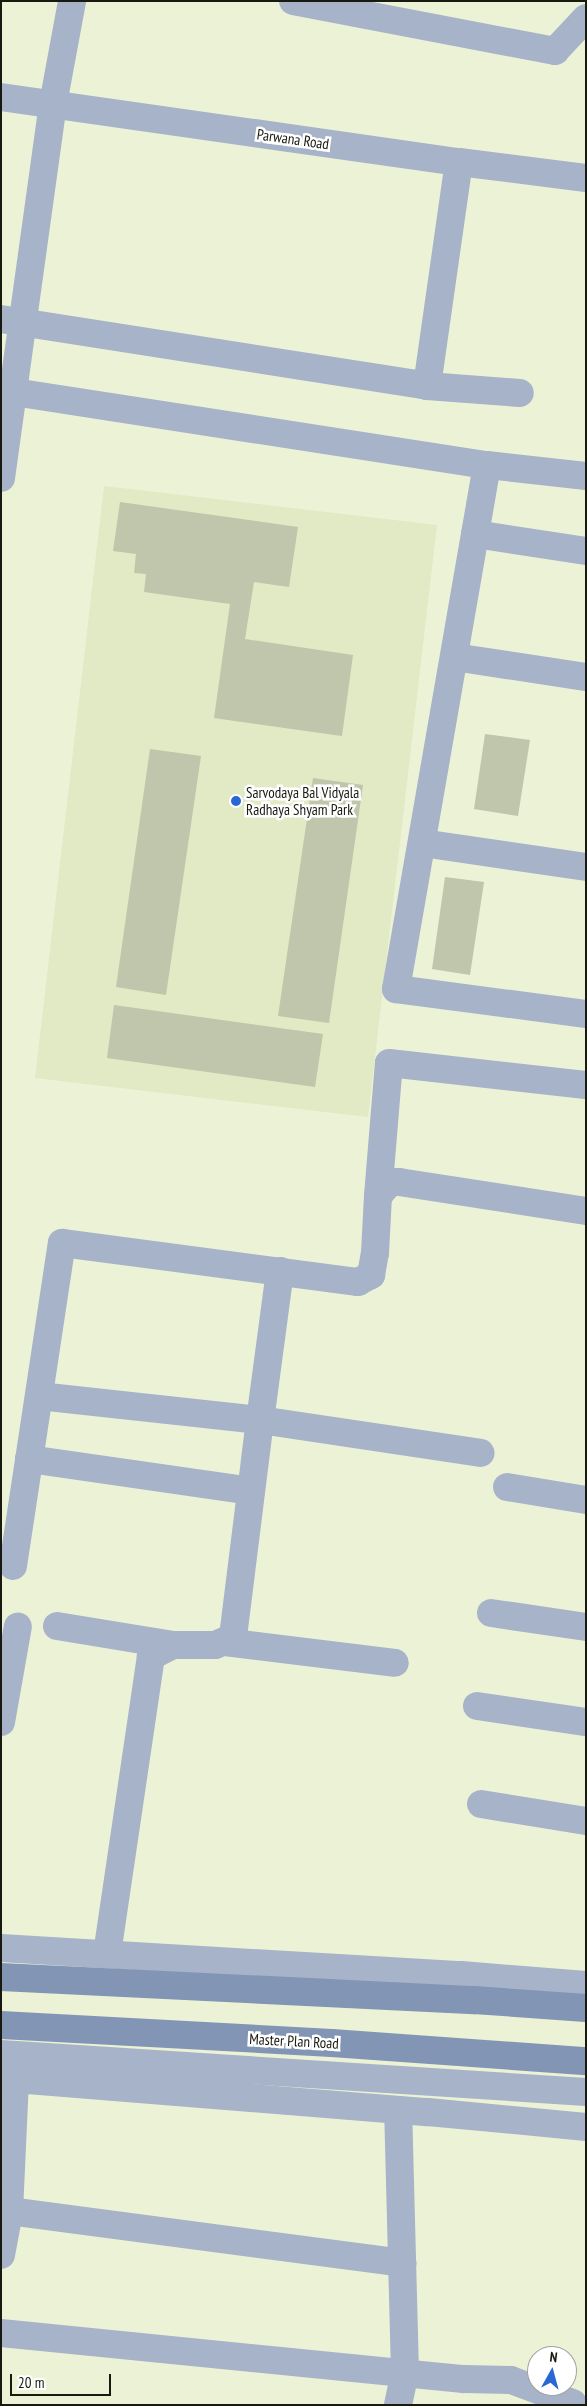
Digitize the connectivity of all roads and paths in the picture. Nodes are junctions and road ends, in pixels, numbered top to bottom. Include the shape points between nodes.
1 (72, 1) edge
2 (293, 1) edge
3 (586, 18) edge
4 (1, 97) edge
5 (53, 104) junction
6 (459, 162) junction
7 (586, 178) edge
8 (12, 321) edge
9 (427, 386) junction
10 (7, 391) edge
11 (520, 392) dead end
12 (487, 465) junction
13 (586, 476) edge
14 (1, 478) edge
15 (476, 534) junction
16 (586, 551) edge
17 (454, 657) junction
18 (586, 677) edge
19 (422, 843) junction
20 (586, 867) edge
21 (586, 1014) edge
22 (586, 1085) edge
23 (378, 1196) junction
24 (586, 1211) edge
25 (280, 1270) junction
26 (38, 1396) junction
27 (260, 1420) junction
28 (481, 1453) dead end
29 (29, 1459) junction
30 (507, 1487) dead end
31 (251, 1491) junction
32 (586, 1500) edge
33 (13, 1566) dead end
34 (491, 1612) dead end
35 (18, 1626) dead end
36 (57, 1626) dead end
37 (586, 1627) edge
38 (225, 1642) junction
39 (173, 1644) junction
40 (395, 1663) dead end
41 (477, 1706) dead end
42 (3, 1707) edge
43 (586, 1722) edge
44 (481, 1804) dead end
45 (586, 1821) edge
46 (1, 1948) edge
47 (106, 1954) junction
48 (1, 1977) edge
49 (586, 1985) edge
50 (586, 2008) edge
51 (1, 2025) edge
52 (586, 2061) edge
53 (11, 2063) edge
54 (586, 2092) edge
55 (398, 2110) junction
56 (586, 2127) edge
57 (5, 2211) edge
58 (1, 2255) edge
59 (403, 2263) junction
60 (1, 2333) edge
61 (406, 2374) junction
62 (573, 2403) dead end
63 (398, 2405) edge

1 - 5 street
2 - 3 street via 555,51
4 - 5 street, Parwana Road
5 - 6 street, Parwana Road
5 - 8 street
6 - 7 street, Parwana Road
6 - 9 street
8 - 9 street
8 - 10 street
9 - 11 street
10 - 12 street
10 - 14 street
12 - 13 street
12 - 15 street
15 - 16 street
15 - 17 street
17 - 18 street
17 - 19 street
19 - 20 street
19 - 21 street via 396,989
22 - 23 street via 389,1063
23 - 24 street via 390,1182 399,1182
23 - 25 street via 375,1253 371,1275 365,1280 350,1281
25 - 26 street via 62,1243
25 - 27 street
26 - 27 street
26 - 29 street
27 - 28 street
27 - 31 street
29 - 31 street
29 - 33 street
30 - 32 street
31 - 38 street via 234,1630
34 - 37 street
35 - 42 street
36 - 39 street
38 - 39 street via 215,1645
38 - 40 street
39 - 47 street via 150,1656 148,1664
41 - 43 street
44 - 45 street
46 - 47 street
47 - 49 street
48 - 50 main road
51 - 52 main road, Master Plan Road
53 - 54 street
53 - 55 street
53 - 57 street
55 - 56 street
55 - 59 street
57 - 58 street
57 - 59 street
59 - 61 street
60 - 61 street
61 - 62 street via 511,2380
61 - 63 street

